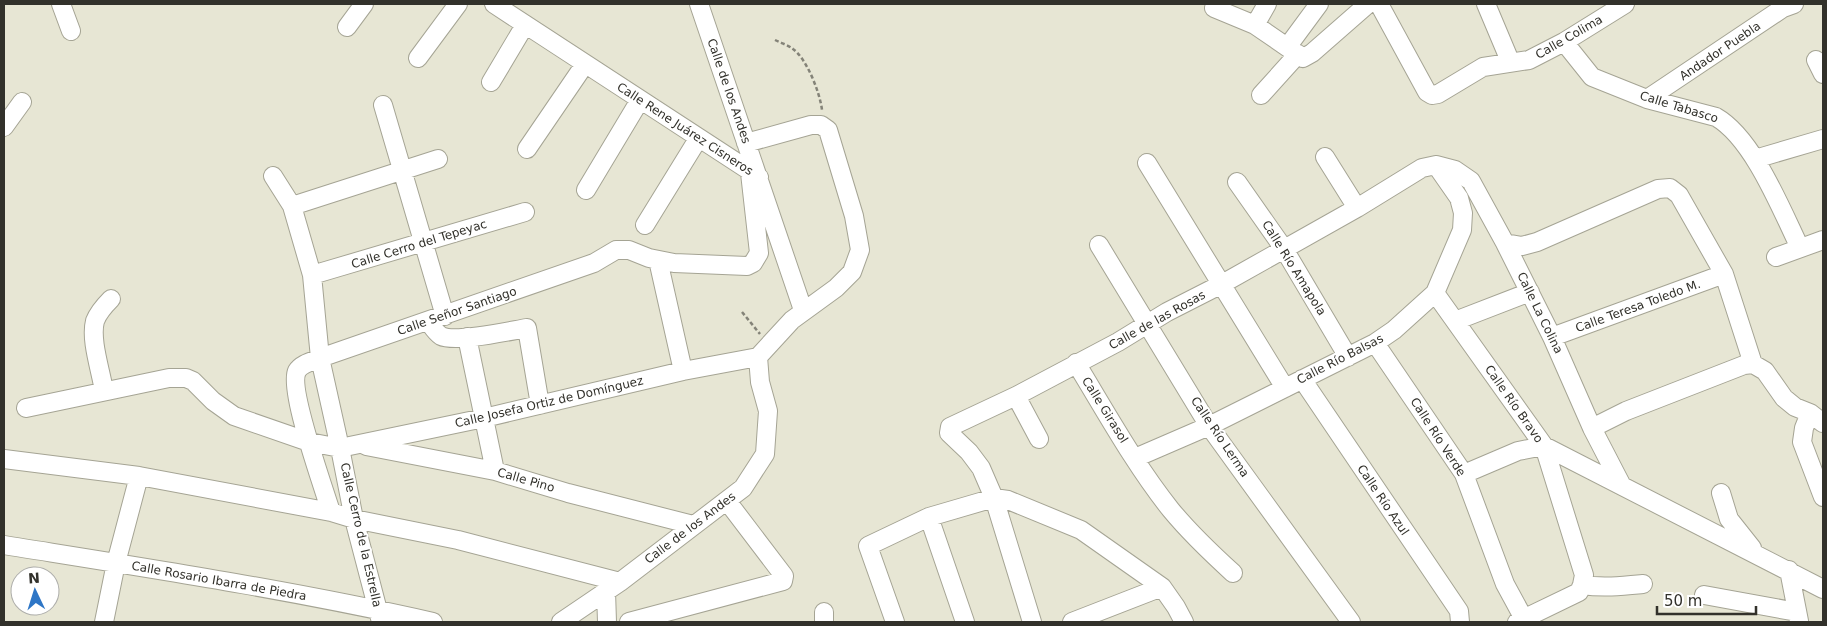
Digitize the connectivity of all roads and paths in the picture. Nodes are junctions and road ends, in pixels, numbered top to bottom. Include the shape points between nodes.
1 (61, 4) edge
2 (364, 4) edge
3 (458, 4) edge
4 (494, 4) edge
5 (699, 4) edge
6 (1267, 4) edge
7 (1320, 4) edge
8 (1368, 4) edge
9 (1379, 4) edge
10 (1486, 4) edge
11 (1794, 4) edge
12 (1620, 5) edge
13 (1214, 8) dead end
14 (525, 25) junction
15 (1255, 25) junction
16 (347, 28) dead end
17 (71, 31) dead end
18 (775, 40) dead end
19 (1564, 42) junction
20 (1296, 53) junction
21 (418, 58) dead end
22 (1510, 61) junction
23 (585, 64) junction
24 (491, 82) dead end
25 (1261, 95) dead end
26 (1647, 99) junction
27 (640, 100) junction
28 (22, 102) dead end
29 (383, 105) dead end
30 (821, 125) junction
31 (4, 127) edge
32 (698, 139) junction
33 (1823, 140) edge
34 (746, 143) junction
35 (527, 149) dead end
36 (1324, 157) dead end
37 (1755, 158) junction
38 (438, 159) dead end
39 (1147, 163) dead end
40 (1436, 165) junction
41 (402, 170) junction
42 (754, 175) junction
43 (273, 176) dead end
44 (1237, 182) dead end
45 (586, 190) dead end
46 (292, 206) junction
47 (1357, 208) junction
48 (525, 212) dead end
49 (645, 225) dead end
50 (1823, 240) edge
51 (423, 242) junction
52 (1505, 243) junction
53 (1099, 245) dead end
54 (1800, 248) junction
55 (1284, 249) junction
56 (1776, 257) dead end
57 (658, 260) junction
58 (1724, 274) junction
59 (312, 275) junction
60 (1222, 284) junction
61 (1530, 292) junction
62 (1435, 294) junction
63 (111, 299) dead end
64 (803, 310) junction
65 (742, 312) dead end
66 (437, 318) junction
67 (1455, 321) junction
68 (1148, 323) junction
69 (466, 337) junction
70 (1552, 337) junction
71 (1375, 343) junction
72 (763, 351) junction
73 (1348, 356) junction
74 (320, 358) junction
75 (1076, 363) junction
76 (1753, 364) junction
77 (683, 371) junction
78 (1302, 380) junction
79 (1285, 388) junction
80 (104, 391) junction
81 (1016, 396) junction
82 (540, 405) junction
83 (26, 408) dead end
84 (484, 418) junction
85 (1817, 418) edge
86 (1209, 426) junction
87 (1592, 428) junction
88 (1039, 439) dead end
89 (309, 442) junction
90 (348, 446) junction
91 (1544, 446) junction
92 (1135, 458) junction
93 (4, 459) edge
94 (495, 471) junction
95 (1464, 474) junction
96 (140, 476) junction
97 (1620, 484) junction
98 (1721, 493) dead end
99 (1823, 496) edge
100 (994, 498) junction
101 (727, 501) junction
102 (331, 512) junction
103 (929, 517) junction
104 (354, 519) junction
105 (693, 525) junction
106 (4, 545) edge
107 (1757, 554) junction
108 (116, 563) junction
109 (1788, 570) junction
110 (1233, 573) dead end
111 (1643, 584) dead end
112 (1582, 585) junction
113 (1162, 586) junction
114 (613, 587) junction
115 (1823, 589) edge
116 (1704, 595) dead end
117 (380, 616) edge
118 (1798, 617) edge
119 (1520, 621) edge
120 (104, 622) edge
121 (433, 622) edge
122 (562, 622) edge
123 (607, 622) edge
124 (629, 622) edge
125 (895, 622) edge
126 (965, 622) edge
127 (1032, 622) edge
128 (1072, 622) edge
129 (1184, 622) edge
130 (1351, 622) edge
131 (1460, 622) edge

1 - 17 street
2 - 16 street
3 - 21 street
4 - 14 street, Calle Rene Juárez Cisneros
5 - 34 street, Calle de los Andes
6 - 15 street
7 - 20 street
8 - 20 street via 1312,53
9 - 22 street, Calle Colima via 1427,92 1432,95 1482,66
10 - 22 street
11 - 26 street, Andador Puebla via 1783,8
12 - 19 street, Calle Colima
13 - 15 street
14 - 23 street, Calle Rene Juárez Cisneros
14 - 24 street
15 - 20 street
18 - 30 path via 799,55 821,100
19 - 22 street, Calle Colima via 1529,60
19 - 26 street, Calle Tabasco via 1592,77
20 - 25 street
23 - 27 street, Calle Rene Juárez Cisneros
23 - 35 street
26 - 37 street, Calle Tabasco via 1724,121
27 - 32 street, Calle Rene Juárez Cisneros
27 - 45 street
28 - 31 street
29 - 41 street
30 - 34 street
30 - 64 street via 828,130 831,139 854,216 860,250 852,272 836,288
32 - 42 street, Calle Rene Juárez Cisneros
32 - 49 street
33 - 37 street
34 - 42 street, Calle de los Andes
36 - 47 street
37 - 54 street, Calle Tabasco
38 - 41 street
39 - 60 street
40 - 47 street, Calle de las Rosas via 1422,168
40 - 52 street, Calle La Colina via 1456,170 1471,181
40 - 62 street, Calle Río Balsas via 1459,198 1462,230
41 - 46 street
41 - 51 street
42 - 57 street, Calle Señor Santiago via 758,253 753,263 747,266
42 - 64 street, Calle Rene Juárez Cisneros
43 - 46 street, Calle Cerro de la Estrella
44 - 55 street, Calle Río Amapola
46 - 59 street, Calle Cerro de la Estrella
47 - 55 street, Calle de las Rosas
48 - 51 street, Calle Cerro del Tepeyac
50 - 54 street
51 - 59 street, Calle Cerro del Tepeyac
51 - 66 street
52 - 58 street via 1522,246 1537,242 1658,189 1670,188 1679,195
52 - 61 street, Calle La Colina
53 - 68 street, Calle Río Lerma
54 - 56 street
55 - 60 street, Calle de las Rosas
55 - 73 street, Calle Río Amapola
57 - 66 street, Calle Señor Santiago via 629,250 616,250 594,263
57 - 77 street
58 - 70 street, Calle Teresa Toledo M.
58 - 76 street
59 - 74 street, Calle Cerro de la Estrella
60 - 68 street, Calle de las Rosas
60 - 79 street
61 - 67 street
61 - 70 street, Calle La Colina
62 - 67 street, Calle Río Bravo
62 - 71 street, Calle Río Balsas
63 - 80 street via 96,320 93,334
64 - 72 street
65 - 72 path
66 - 69 street via 436,333 443,337
66 - 74 street, Calle Señor Santiago
67 - 91 street, Calle Río Bravo
68 - 75 street, Calle de las Rosas
68 - 86 street, Calle Río Lerma
69 - 82 street via 527,328
69 - 84 street
70 - 87 street, Calle La Colina
71 - 73 street, Calle Río Balsas
71 - 95 street, Calle Río Verde
72 - 77 street, Calle Josefa Ortiz de Domínguez
72 - 101 street, Calle de los Andes via 760,382 768,411 766,454 743,488
73 - 78 street, Calle Río Balsas
74 - 89 street, Calle Señor Santiago via 296,372 297,396
74 - 90 street, Calle Cerro de la Estrella
75 - 81 street, Calle de las Rosas
75 - 92 street, Calle Girasol
76 - 85 street via 1765,371 1784,398
76 - 87 street via 1635,408
77 - 82 street, Calle Josefa Ortiz de Domínguez
78 - 79 street, Calle Río Balsas
78 - 131 street, Calle Río Azul via 1459,611
79 - 86 street, Calle Río Balsas
80 - 83 street, Calle Pino
80 - 89 street, Calle Pino via 169,378 186,378 234,416
81 - 88 street
81 - 100 street, Calle de las Rosas via 950,427 949,434 981,468
82 - 84 street, Calle Josefa Ortiz de Domínguez
84 - 90 street, Calle Josefa Ortiz de Domínguez
84 - 94 street
85 - 99 street via 1804,428 1802,442
86 - 92 street, Calle Río Balsas
86 - 130 street, Calle Río Lerma
87 - 97 street, Calle La Colina
89 - 90 street, Calle Pino
89 - 102 street
90 - 94 street, Calle Pino
90 - 104 street, Calle Cerro de la Estrella
91 - 95 street via 1518,451
91 - 97 street
91 - 112 street, Calle Río Bravo via 1584,575
92 - 110 street, Calle Girasol via 1171,510
93 - 96 street
94 - 105 street, Calle Pino
95 - 119 street, Calle Río Verde
96 - 102 street
96 - 108 street
97 - 107 street
98 - 107 street via 1730,519
100 - 103 street
100 - 113 street via 1008,500 1081,530
100 - 127 street
101 - 105 street, Calle de los Andes
101 - 124 street via 784,576 783,581
102 - 104 street
103 - 125 street via 868,546
103 - 126 street
104 - 114 street via 458,540
104 - 117 street, Calle Cerro de la Estrella
105 - 114 street, Calle de los Andes
106 - 108 street, Calle Rosario Ibarra de Piedra
107 - 109 street
108 - 117 street, Calle Rosario Ibarra de Piedra
108 - 120 street
109 - 115 street
109 - 118 street
111 - 112 street
112 - 119 street via 1578,592
113 - 128 street
113 - 129 street
114 - 122 street, Calle de los Andes
114 - 123 street
116 - 118 street
117 - 121 street, Calle Rosario Ibarra de Piedra

